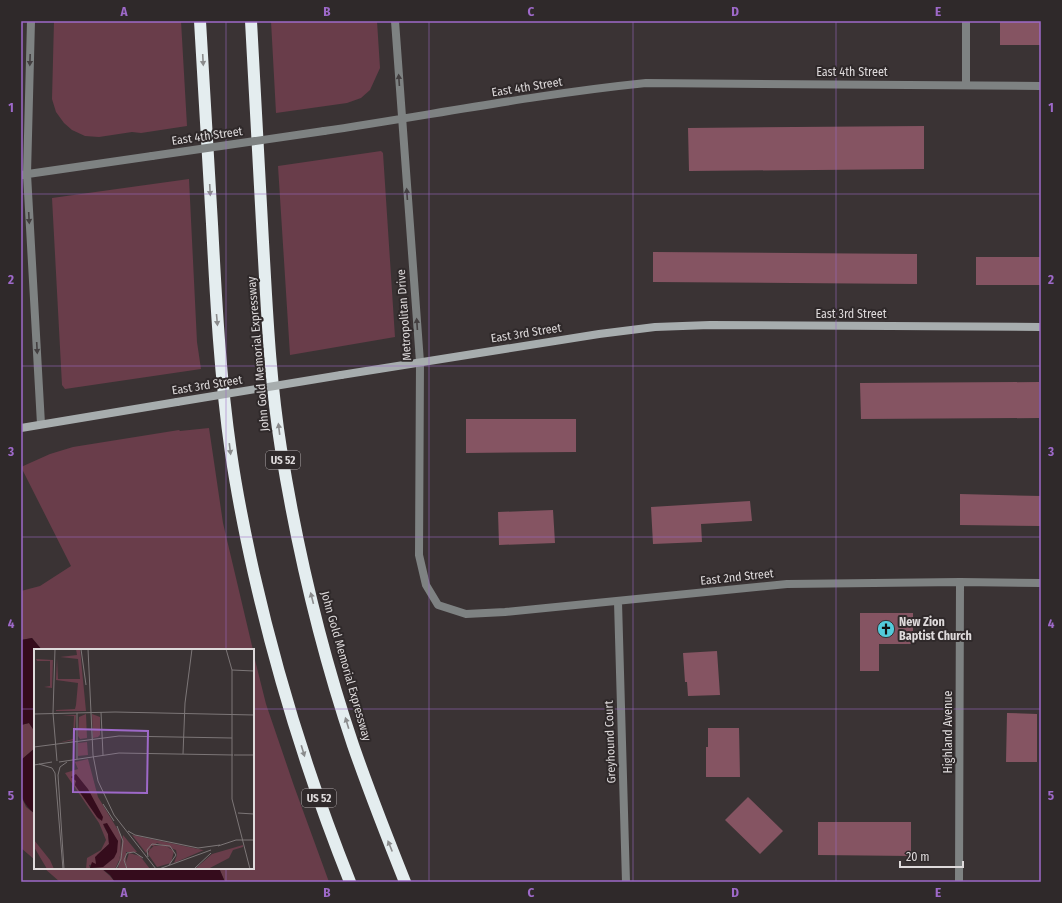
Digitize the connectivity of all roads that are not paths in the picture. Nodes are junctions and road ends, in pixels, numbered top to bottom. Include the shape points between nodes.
1 (31, 21) edge
2 (200, 21) edge
3 (251, 21) edge
4 (395, 21) edge
5 (966, 21) edge
6 (966, 84) junction
7 (1041, 86) edge
8 (402, 119) junction
9 (24, 174) edge
10 (1041, 327) edge
11 (420, 362) junction
12 (41, 424) junction
13 (21, 428) edge
14 (960, 582) junction
15 (1041, 583) edge
16 (618, 602) junction
17 (438, 604) joint
18 (350, 882) edge
19 (404, 882) edge
20 (626, 882) edge
21 (959, 882) edge

1 -> 9 street
2 -> 18 highway, US 52 via 216,299 231,454 262,610 282,685 307,766
19 -> 3 highway, John Gold Memorial Expressway / US 52 via 353,744 311,598 293,515 281,447 272,371
8 -> 4 street, Metropolitan Drive
5 - 6 street
6 - 7 street, East 4th Street
6 - 8 street, East 4th Street via 646,83 529,98
8 - 9 street, East 4th Street, bridge
11 -> 8 street, Metropolitan Drive
9 -> 12 street
10 - 11 main road, East 3rd Street via 655,327
11 - 12 main road, East 3rd Street, bridge
11 - 17 street, Metropolitan Drive via 419,555 426,585
12 - 13 main road, East 3rd Street
14 - 15 street, East 2nd Street
14 - 16 street, East 2nd Street via 787,584
14 - 21 street, Highland Avenue
16 - 17 street, East 2nd Street via 466,614
16 - 20 street, Greyhound Court

